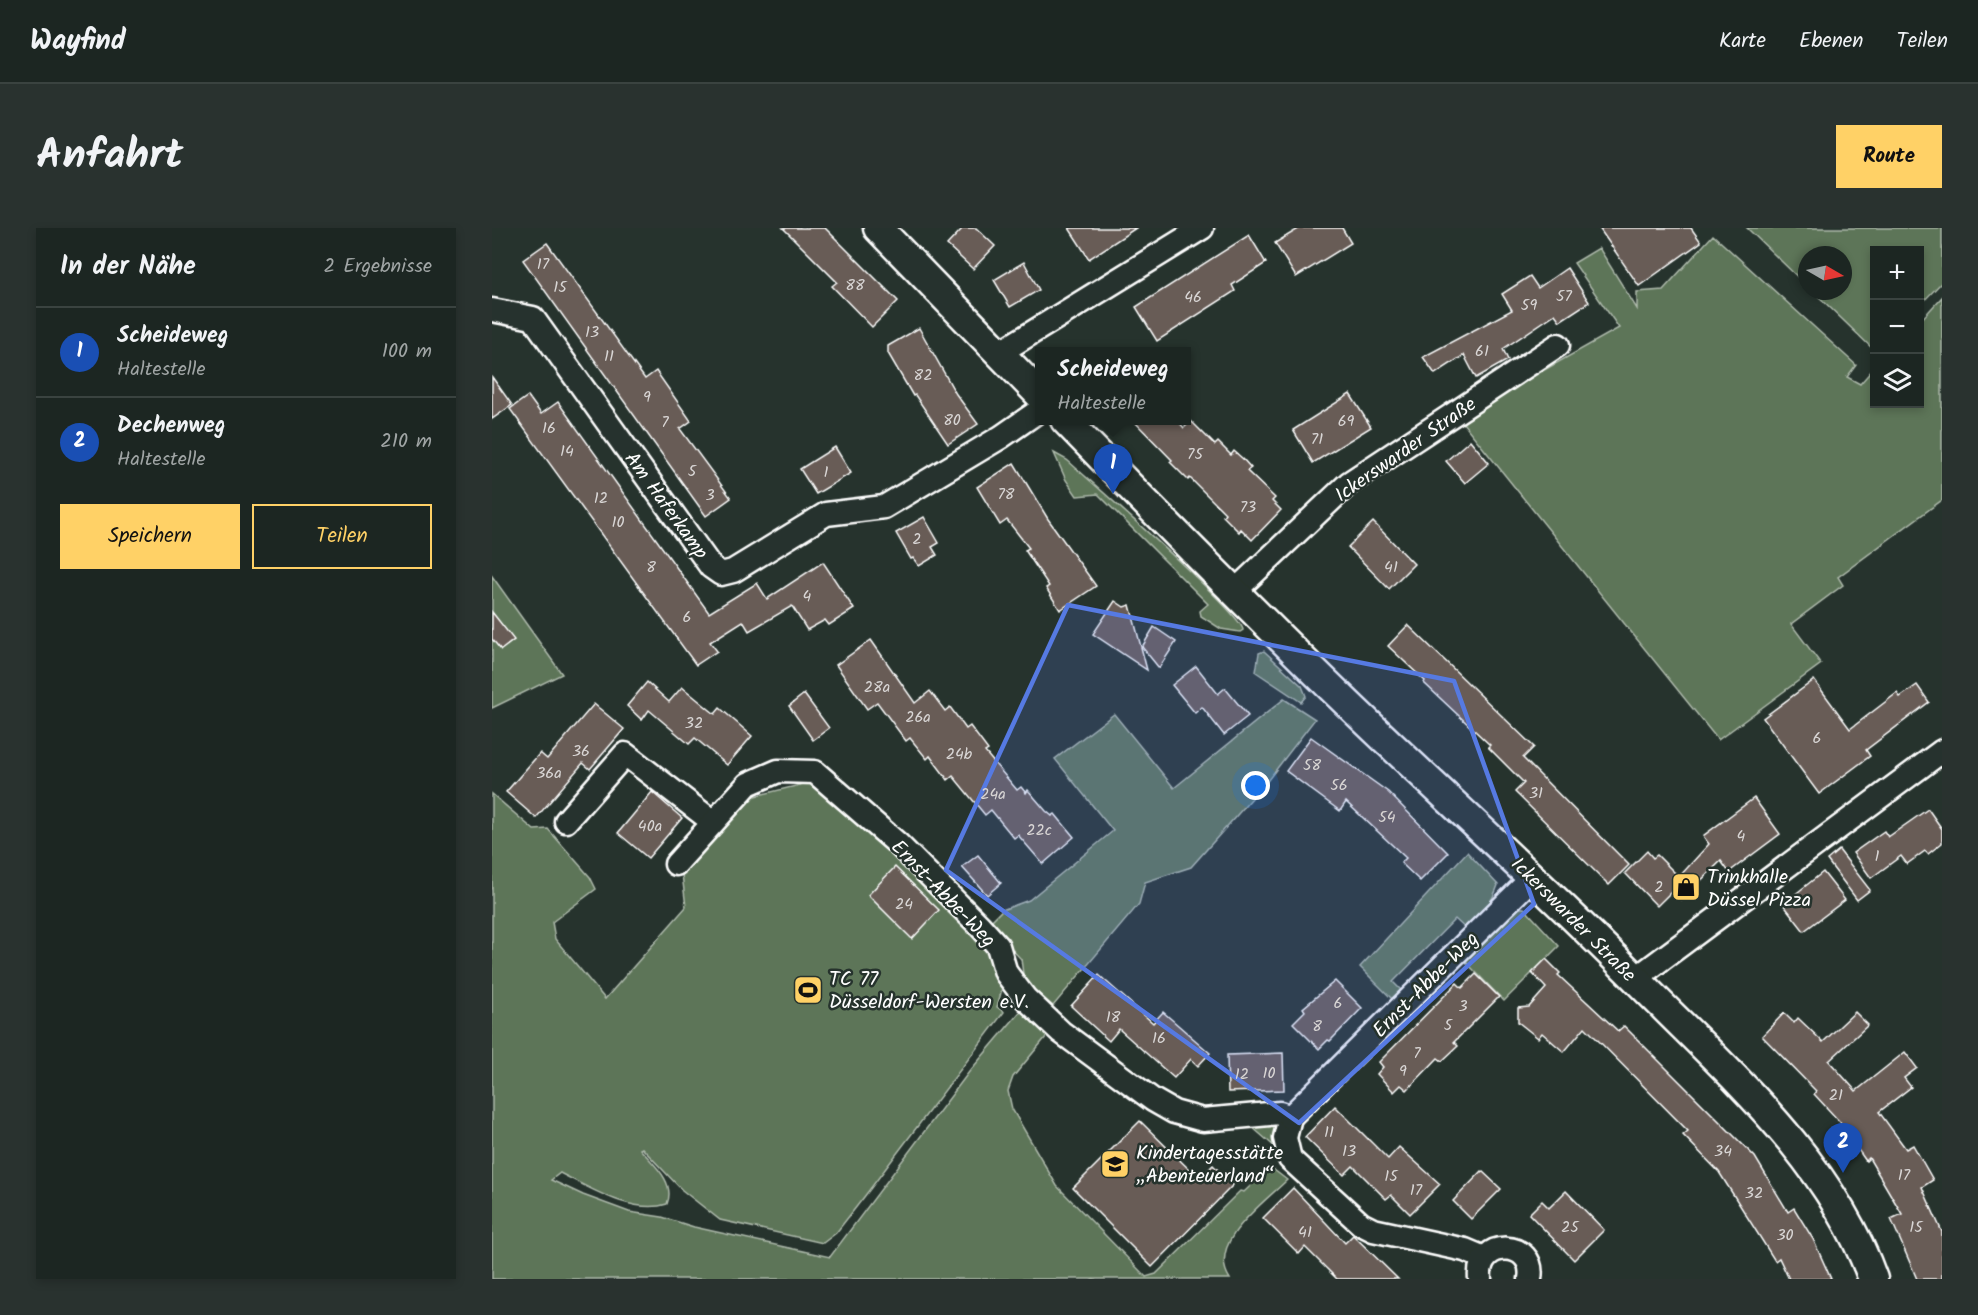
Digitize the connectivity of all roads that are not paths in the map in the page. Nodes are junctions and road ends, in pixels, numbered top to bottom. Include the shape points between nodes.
1 (879, 228) edge
2 (1202, 228) edge
3 (492, 310) edge
4 (1558, 345) dead end
5 (999, 353) junction
6 (1035, 390) edge
7 (1035, 413) edge
8 (1070, 425) edge
9 (1236, 590) junction
10 (1942, 751) edge
11 (566, 821) dead end
12 (713, 822) junction
13 (676, 864) dead end
14 (1534, 876) junction
15 (1635, 980) junction
16 (1290, 1117) junction
17 (1482, 1269) edge
18 (1530, 1279) edge
19 (1873, 1279) edge

1 - 5 main road
2 - 5 street
3 - 7 street, Am Haferkamp via 533,318 711,567 721,574 733,571 826,514 884,507
4 - 9 street, Ickerswarder Straße via 1349,483
5 - 6 main road
8 - 9 main road, Ickerswarder Straße
9 - 14 main road, Ickerswarder Straße via 1296,653
10 - 15 street
11 - 12 street via 625,754
12 - 13 street, Ernst-Abbe-Weg
12 - 16 street, Ernst-Abbe-Weg via 748,784 778,771 815,772 898,844 980,926 998,946 1006,973 1025,998 1061,1032 1153,1100 1174,1112 1203,1120 1280,1113
14 - 15 main road, Ickerswarder Straße
14 - 16 street, Ernst-Abbe-Weg
15 - 19 main road, Ickerswarder Straße via 1811,1163 1844,1216
16 - 17 street via 1285,1138 1290,1159 1361,1224 1465,1250
17 - 18 street via 1500,1248 1512,1249 1527,1260

